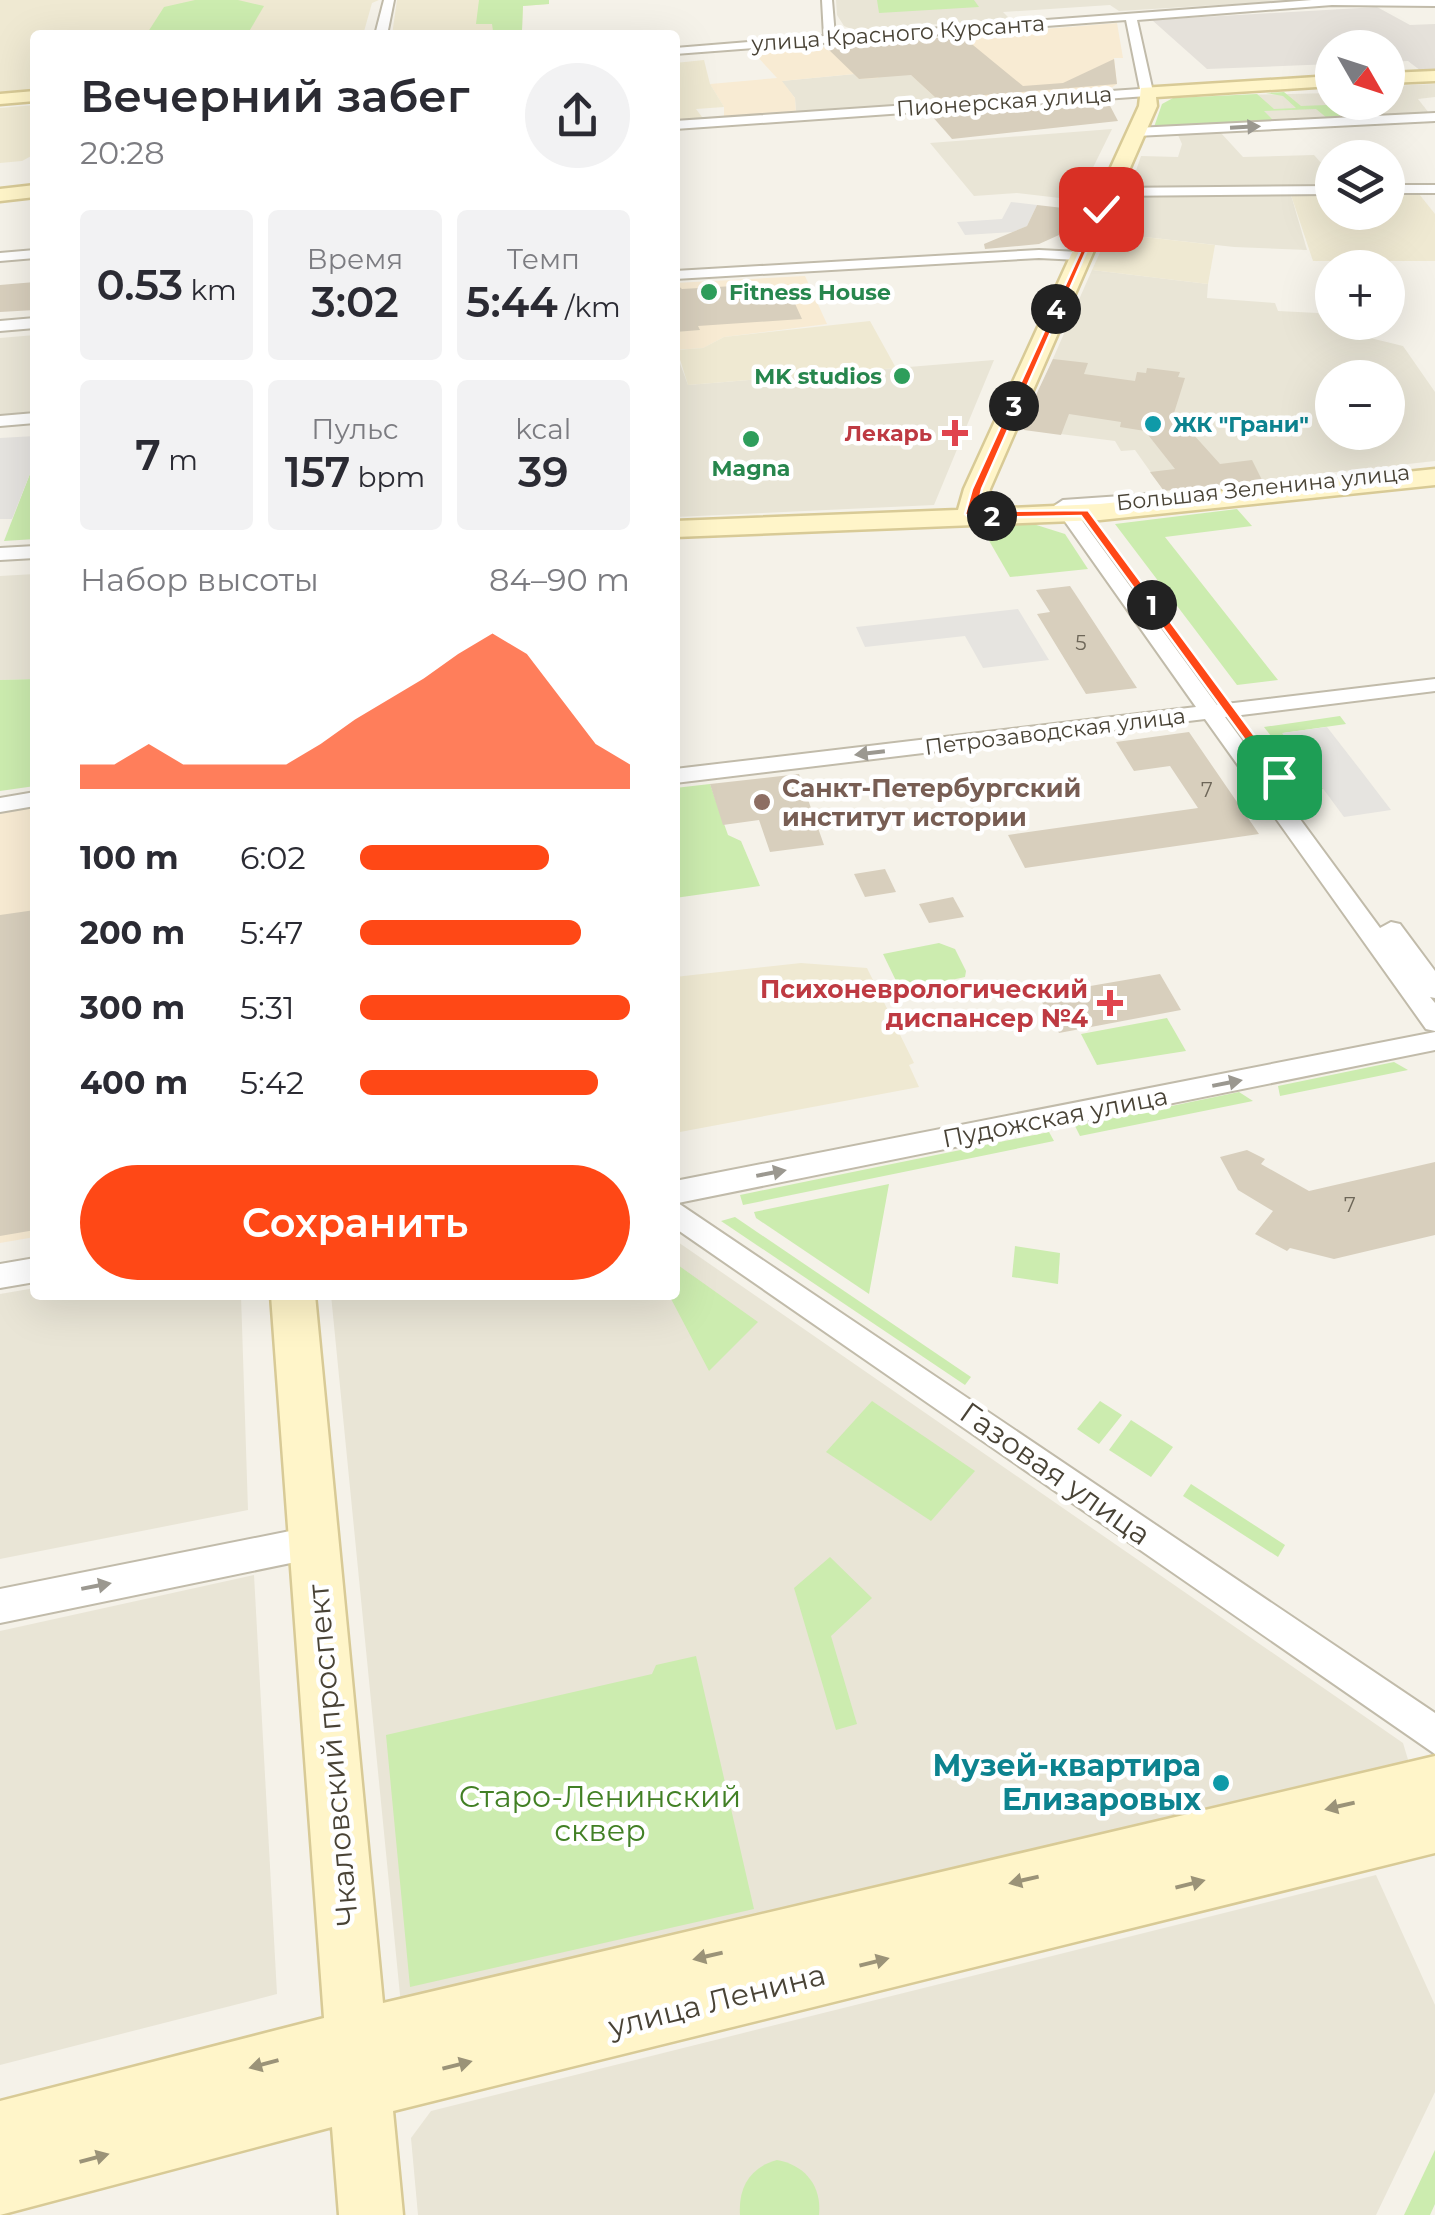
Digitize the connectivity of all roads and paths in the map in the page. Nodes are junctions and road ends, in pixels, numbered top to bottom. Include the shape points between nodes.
1 (389, 0) edge
2 (827, 0) edge
3 (1355, 0) edge
4 (1435, 3) edge
5 (1301, 4) junction
6 (1131, 16) junction
7 (382, 30) edge
8 (830, 38) junction
9 (680, 51) edge
10 (1435, 78) edge
11 (1405, 79) edge
12 (1315, 84) edge
13 (1147, 94) junction
14 (30, 96) edge
15 (0, 99) edge
16 (870, 111) junction
17 (1435, 117) edge
18 (680, 125) edge
19 (1136, 132) junction
20 (30, 189) edge
21 (1429, 189) edge
22 (1315, 190) edge
23 (0, 192) edge
24 (1109, 192) junction
25 (1435, 204) edge
26 (30, 254) edge
27 (1079, 256) junction
28 (0, 257) edge
29 (680, 275) edge
30 (30, 323) edge
31 (0, 326) edge
32 (30, 418) edge
33 (0, 421) edge
34 (1435, 473) edge
35 (1076, 513) junction
36 (970, 514) junction
37 (680, 529) edge
38 (30, 552) edge
39 (0, 554) edge
40 (30, 563) edge
41 (0, 564) edge
42 (1435, 685) edge
43 (1220, 711) junction
44 (680, 775) edge
45 (30, 801) edge
46 (0, 805) edge
47 (1435, 989) edge
48 (1435, 1022) edge
49 (1435, 1042) edge
50 (680, 1191) edge
51 (680, 1216) edge
52 (30, 1271) edge
53 (0, 1276) edge
54 (293, 1300) edge
55 (315, 1542) junction
56 (0, 1606) edge
57 (1435, 1735) edge
58 (1435, 1783) edge
59 (1435, 1825) edge
60 (360, 2063) junction
61 (0, 2132) edge
62 (0, 2183) edge
63 (370, 2215) edge

1 - 7 street
2 - 8 street
3 - 5 street, улица Красного Курсанта
4 - 5 street, улица Красного Курсанта
5 - 6 street, улица Красного Курсанта
6 - 8 street, улица Красного Курсанта
6 - 13 street
8 - 9 street, улица Красного Курсанта
10 - 11 main road
12 - 13 main road, Пионерская улица
13 - 16 street, Пионерская улица
13 - 16 street, Пионерская улица
13 - 19 main road
14 - 15 main road
16 - 18 street, Пионерская улица
19 -> 17 street
19 - 24 main road
20 - 23 main road
21 - 25 street
22 - 24 street
24 - 27 main road
26 - 28 street
27 - 29 street
27 - 36 main road
30 - 31 street
32 - 33 street
34 - 35 main road, Большая Зеленина улица
34 - 36 street, Большая Зеленина улица
35 - 36 main road, Большая Зеленина улица
35 - 43 street
36 - 37 main road, Большая Зеленина улица
38 - 39 street
40 - 41 street
42 - 43 street, Петрозаводская улица
43 -> 44 street, Петрозаводская улица
43 - 47 street
43 - 48 street
45 - 46 street
50 -> 49 street, Пудожская улица
51 - 57 street, Газовая улица
52 - 53 street
54 - 55 main road, Чкаловский проспект
56 -> 55 street
55 - 60 main road, Чкаловский проспект
58 -> 60 main road, улица Ленина
60 -> 59 main road, улица Ленина
60 -> 61 main road, улица Ленина
62 -> 60 main road, улица Ленина
60 - 63 main road, Чкаловский проспект

